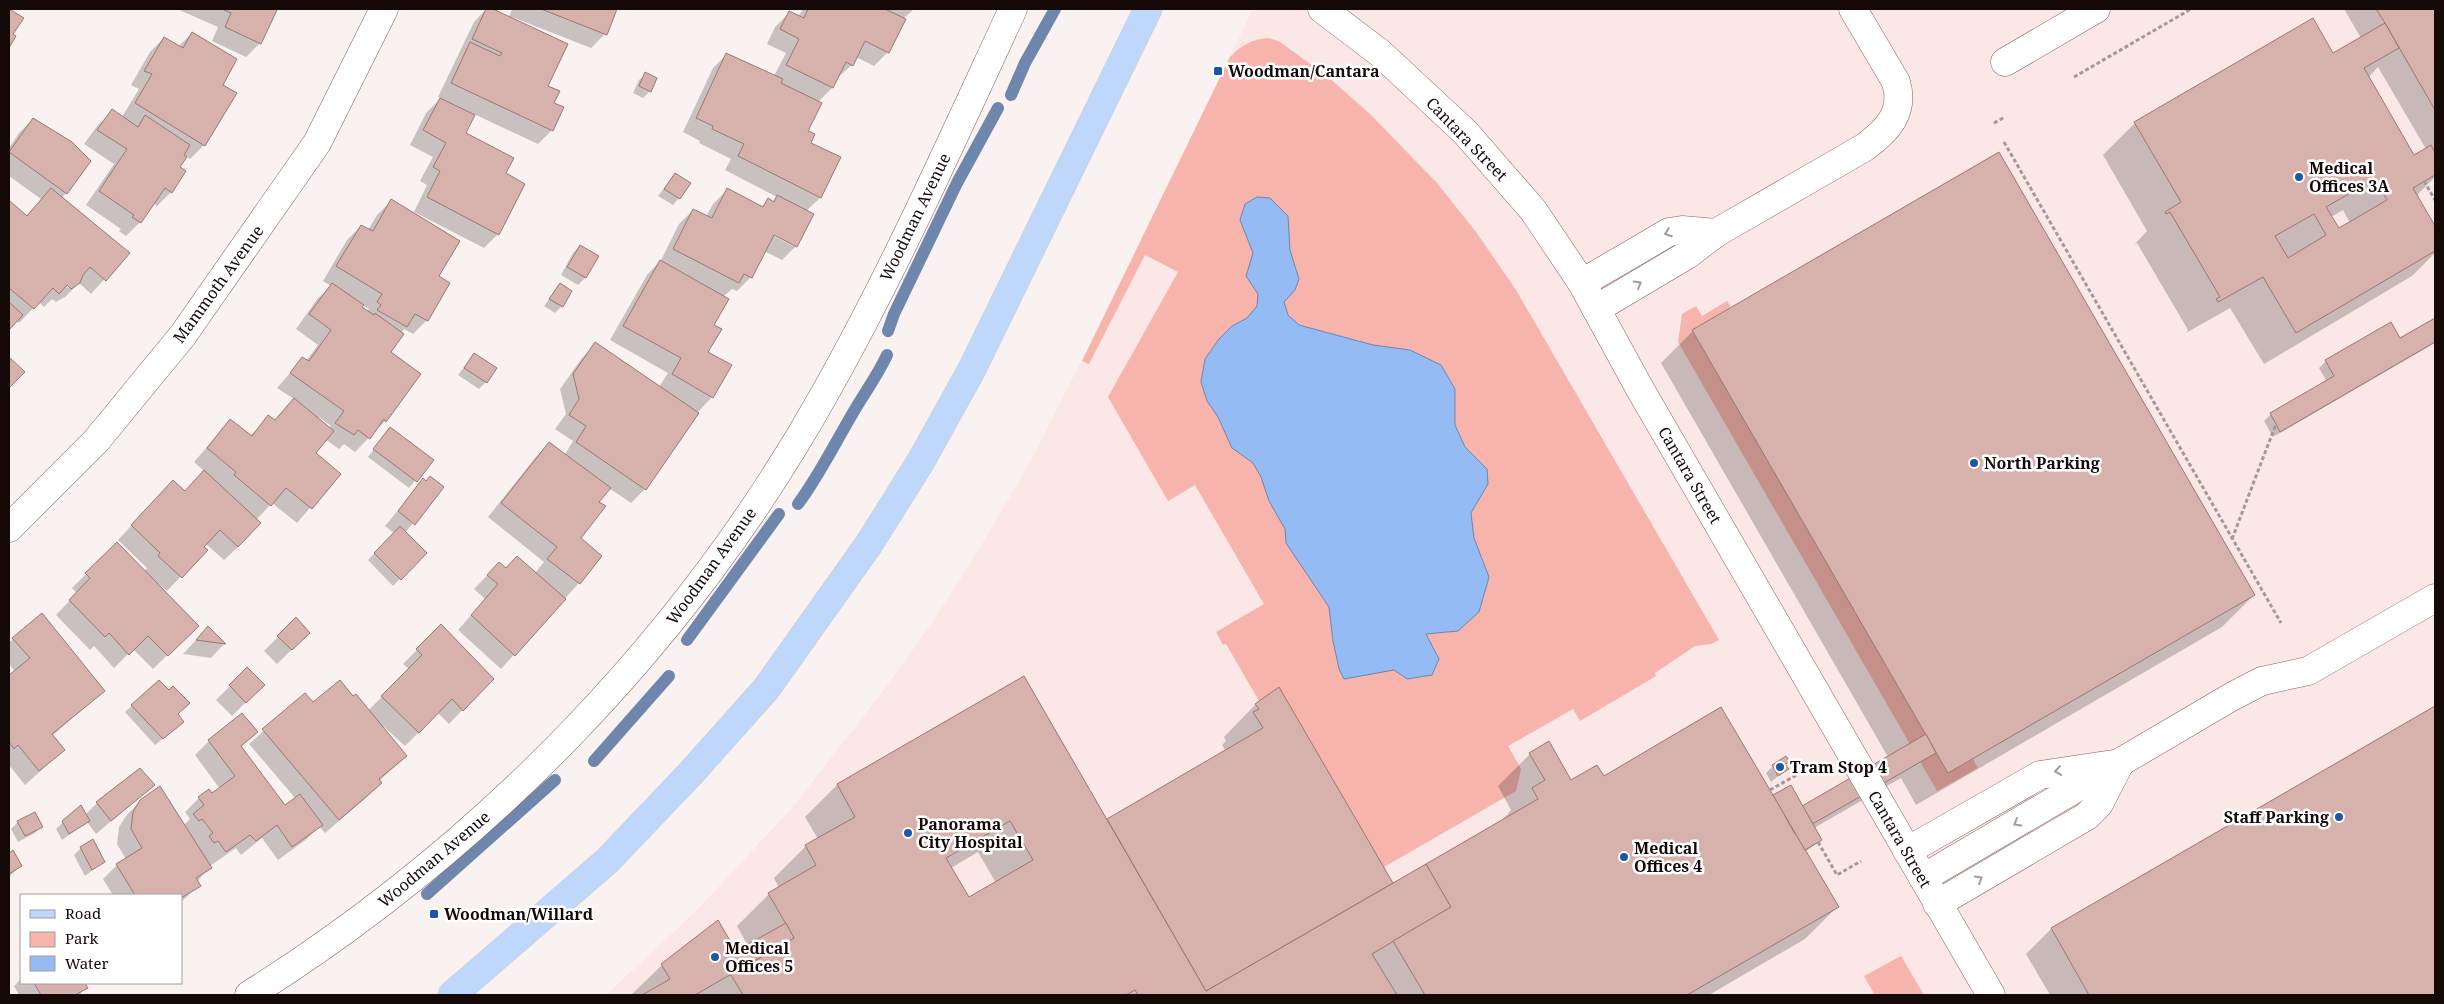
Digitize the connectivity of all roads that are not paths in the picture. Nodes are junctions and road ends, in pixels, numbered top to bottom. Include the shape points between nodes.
1 (384, 9) edge
2 (1013, 9) edge
3 (1148, 9) edge
4 (1322, 9) edge
5 (1853, 9) edge
6 (2096, 9) edge
7 (2005, 62) dead end
8 (1716, 233) junction
9 (1582, 283) junction
10 (1596, 309) junction
11 (9, 528) edge
12 (2435, 598) edge
13 (2120, 763) junction
14 (1907, 851) junction
15 (1923, 878) junction
16 (1937, 904) junction
17 (249, 995) edge
18 (452, 995) edge
19 (1991, 995) edge

1 - 11 street, Mammoth Avenue via 317,143 183,334 96,441
2 - 17 street, Woodman Avenue via 908,238 825,395 749,516 698,586 597,707 465,836 409,884 332,941
3 - 18 main road via 971,371 870,544 766,689 691,773 607,861
4 - 9 street, Cantara Street via 1380,53 1465,132 1533,210
5 - 8 street via 1896,82 1899,103 1895,118 1866,147
6 - 7 street
8 -> 9 street via 1669,232
10 -> 8 street via 1687,255
9 - 10 street, Cantara Street
10 - 14 street, Cantara Street
12 - 13 street via 2308,671 2262,681 2240,692
13 -> 14 street via 2040,775
13 -> 15 street
16 -> 13 street via 2088,816 2099,804
14 - 15 street, Cantara Street
15 - 16 street, Cantara Street
16 - 19 street, Cantara Street

